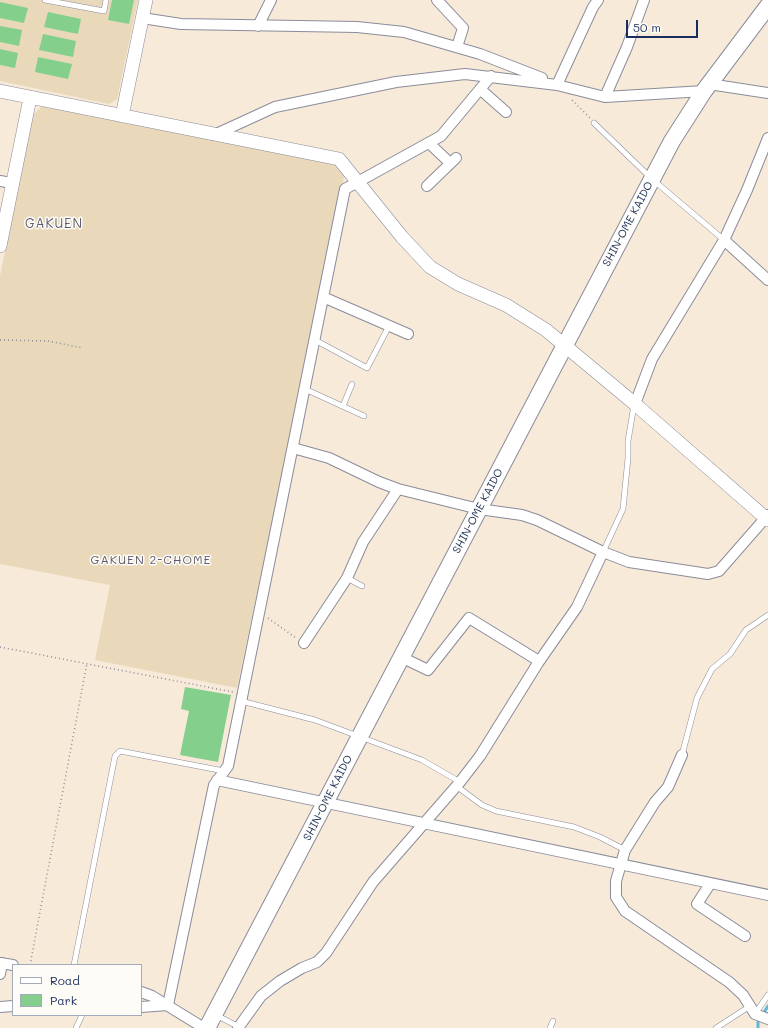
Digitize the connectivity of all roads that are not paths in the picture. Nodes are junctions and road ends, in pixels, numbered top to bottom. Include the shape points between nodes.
1 (44, 0) edge
2 (106, 0) edge
3 (146, 0) edge
4 (271, 0) edge
5 (437, 0) edge
6 (598, 0) edge
7 (644, 0) edge
8 (768, 6) edge
9 (142, 18) junction
10 (258, 26) junction
11 (457, 47) junction
12 (491, 76) junction
13 (557, 85) junction
14 (706, 87) junction
15 (480, 89) junction
16 (0, 91) edge
17 (768, 93) edge
18 (605, 96) junction
19 (30, 98) junction
20 (506, 112) dead end
21 (122, 116) junction
22 (594, 123) road end
23 (214, 135) junction
24 (768, 139) edge
25 (429, 143) junction
26 (652, 180) junction
27 (356, 181) junction
28 (6, 182) edge
29 (427, 186) dead end
30 (724, 240) junction
31 (0, 246) edge
32 (768, 280) edge
33 (324, 297) junction
34 (389, 326) junction
35 (408, 334) dead end
36 (315, 340) junction
37 (565, 345) junction
38 (352, 384) dead end
39 (305, 389) junction
40 (634, 404) junction
41 (343, 406) junction
42 (364, 416) dead end
43 (294, 448) junction
44 (398, 489) junction
45 (479, 509) junction
46 (767, 518) edge
47 (603, 552) junction
48 (347, 578) junction
49 (362, 586) dead end
50 (768, 615) edge
51 (304, 644) road end
52 (401, 657) junction
53 (539, 661) junction
54 (242, 698) junction
55 (359, 737) junction
56 (682, 756) joint
57 (225, 771) junction
58 (217, 780) junction
59 (460, 782) junction
60 (325, 803) junction
61 (424, 824) junction
62 (625, 850) junction
63 (619, 866) junction
64 (710, 884) junction
65 (768, 896) edge
66 (745, 936) dead end
67 (1, 963) edge
68 (74, 964) edge
69 (12, 965) edge
70 (0, 974) edge
71 (142, 992) edge
72 (768, 995) edge
73 (168, 1005) junction
74 (12, 1006) edge
75 (0, 1007) edge
76 (142, 1007) edge
77 (754, 1011) junction
78 (82, 1016) edge
79 (553, 1021) dead end
80 (767, 1021) edge
81 (209, 1024) edge
82 (240, 1027) edge
83 (76, 1028) edge
84 (550, 1028) edge
85 (716, 1028) edge

1 - 2 lane via 104,11
3 - 9 street
4 - 10 street
5 - 11 street via 463,28
6 - 13 street via 592,7
7 - 18 street
8 - 14 main road, SHIN-OME KAIDO
9 - 10 street via 181,24
9 - 21 street
10 - 11 street via 357,27 404,32
11 - 13 street
12 - 13 street
12 - 15 street
12 - 23 street via 465,74 396,82 324,96 275,107
13 - 18 street
14 - 17 street
14 - 18 street
14 - 26 main road, SHIN-OME KAIDO via 672,141
15 - 20 street
15 - 25 street via 440,136
16 - 19 street
19 - 21 street
19 - 28 street
21 - 23 street
22 - 26 lane
23 - 27 street via 339,160
24 - 30 street
25 - 27 street
25 - 29 street via 453,160
26 - 30 lane
26 - 37 main road, SHIN-OME KAIDO
27 - 33 street via 345,189
27 - 37 street via 402,238 430,267 452,281 506,305
28 - 31 street
30 - 32 street
30 - 40 street via 652,359
33 - 34 street
33 - 36 street
34 - 35 street
34 - 36 lane via 367,368
36 - 39 street
37 - 40 street
37 - 45 main road, SHIN-OME KAIDO
38 - 41 lane
39 - 41 lane
39 - 43 street
40 - 46 street
40 - 47 lane via 628,441 623,509
41 - 42 lane
43 - 44 street via 330,458
43 - 54 street
44 - 45 street
44 - 48 street via 363,542
45 - 47 street via 537,520
45 - 52 main road, SHIN-OME KAIDO
46 - 47 street via 719,571 708,574 629,562
47 - 53 street via 577,607
48 - 49 lane
48 - 51 street
50 - 56 lane via 746,630 730,654 712,669 697,698
52 - 53 street via 428,670 469,618
52 - 55 main road, SHIN-OME KAIDO
53 - 59 street via 480,756
54 - 55 lane via 315,720
54 - 57 street
55 - 59 lane via 422,760
55 - 60 main road, SHIN-OME KAIDO
56 - 62 street via 668,787
57 - 58 street
57 - 68 lane via 120,751 114,756
58 - 60 street
58 - 73 street
59 - 61 street
59 - 62 lane via 459,788 482,805 496,811 574,827 600,836
60 - 61 street
60 - 81 main road, SHIN-OME KAIDO
61 - 63 street
61 - 82 street via 373,882 326,953 317,962 285,978 261,996
62 - 63 street
63 - 64 street
63 - 77 street via 616,897 625,911 729,982 743,995
64 - 65 street
64 - 66 street via 697,904
67 - 69 street
67 - 70 street
71 - 73 street
72 - 77 lane
73 - 76 street
73 - 81 street
74 - 75 street
77 - 80 street
77 - 85 lane
78 - 83 lane
79 - 84 lane
81 - 82 lane

